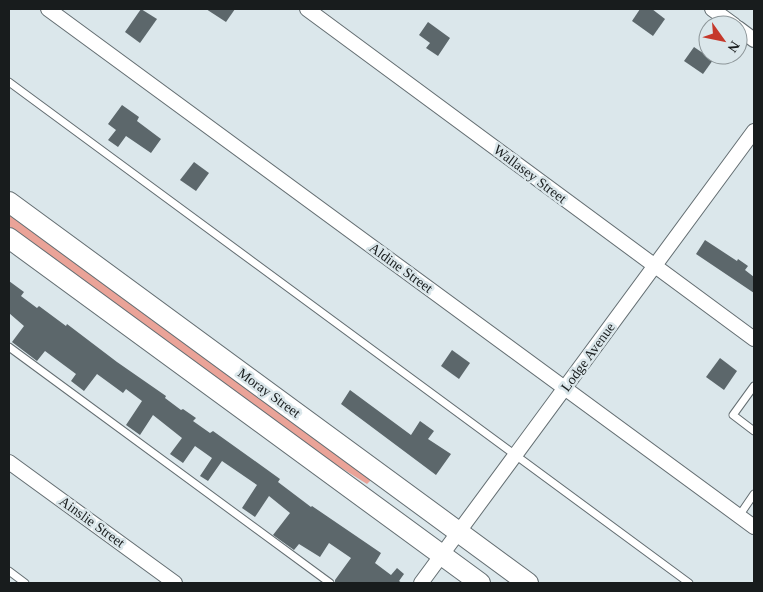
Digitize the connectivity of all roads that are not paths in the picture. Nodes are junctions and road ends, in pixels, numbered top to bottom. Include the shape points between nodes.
1 (48, 9) edge
2 (307, 9) edge
3 (9, 82) edge
4 (754, 130) edge
5 (9, 202) edge
6 (9, 238) edge
7 (655, 267) junction
8 (754, 338) edge
9 (9, 347) edge
10 (754, 386) edge
11 (566, 389) junction
12 (754, 431) edge
13 (516, 455) junction
14 (9, 462) edge
15 (754, 494) edge
16 (739, 516) junction
17 (754, 527) edge
18 (459, 532) junction
19 (442, 556) junction
20 (9, 571) edge
21 (25, 583) edge
22 (175, 583) edge
23 (330, 583) edge
24 (421, 583) edge
25 (480, 583) edge
26 (528, 583) edge
27 (689, 583) edge

1 - 11 street, Aldine Street
2 - 7 street, Wallasey Street
3 - 13 lane
4 - 7 street, Lodge Avenue
5 - 18 main road, Moray Street
6 - 19 main road, Moray Street
7 - 8 street, Wallasey Street
7 - 11 street, Lodge Avenue
9 - 23 lane
10 - 12 lane via 734,415
11 - 13 street, Lodge Avenue
11 - 16 street, Aldine Street
13 - 18 street, Lodge Avenue
13 - 27 lane
14 - 22 street, Ainslie Street
15 - 16 lane
16 - 17 street, Aldine Street
18 - 19 street, Lodge Avenue
18 - 26 main road, Moray Street
19 - 24 street, Lodge Avenue
19 - 25 main road, Moray Street
20 - 21 lane

